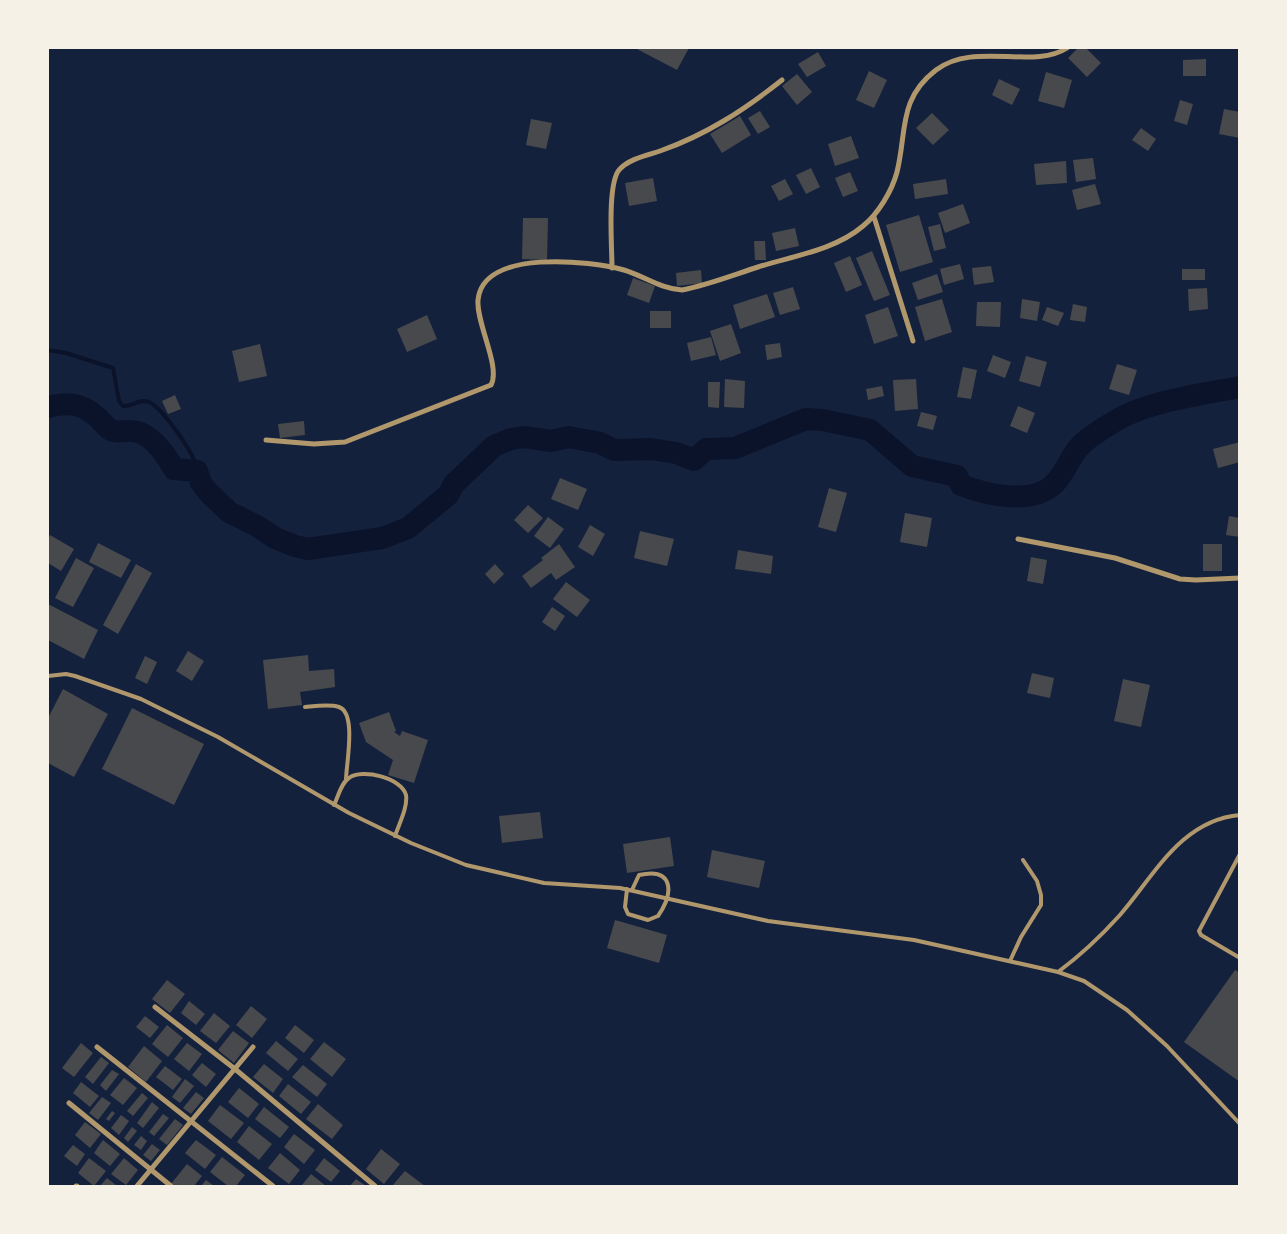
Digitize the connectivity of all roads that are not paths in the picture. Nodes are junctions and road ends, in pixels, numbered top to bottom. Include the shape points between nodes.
1 (1067, 48) edge
2 (782, 80) dead end
3 (874, 217) junction
4 (612, 268) junction
5 (913, 341) dead end
6 (266, 440) dead end
7 (1018, 539) dead end
8 (1240, 578) edge
9 (48, 676) edge
10 (305, 707) dead end
11 (346, 780) junction
12 (334, 805) junction
13 (1240, 815) edge
14 (395, 836) junction
15 (1240, 854) edge
16 (1023, 860) dead end
17 (629, 890) junction
18 (667, 899) junction
19 (1240, 958) edge
20 (1010, 961) junction
21 (1058, 972) junction
22 (155, 1007) dead end
23 (97, 1047) dead end
24 (253, 1047) dead end
25 (235, 1069) junction
26 (68, 1103) dead end
27 (191, 1124) junction
28 (1240, 1124) edge
29 (150, 1171) junction
30 (137, 1186) edge
31 (171, 1186) edge
32 (273, 1186) edge
33 (375, 1186) edge

1 - 3 street via 1046,56 974,58 943,65 931,74 918,87 910,102 897,172
2 - 4 street via 751,105 692,140 628,163 618,170 611,216
3 - 4 street via 846,238 828,246 692,288 676,290
3 - 5 street
4 - 6 street via 539,262 520,264 492,277 478,298 478,314 490,351 494,380 483,389 345,442 314,444
7 - 8 street via 1115,558 1180,578
9 - 12 lane via 66,674 141,698 218,737
10 - 11 lane via 332,706 347,713 350,725
11 - 12 lane
11 - 14 lane via 356,774 374,775 404,789 406,801
12 - 14 lane
13 - 21 lane via 1210,822 1183,841 1158,866 1121,914
14 - 17 lane via 466,865 513,877
15 - 19 lane via 1199,931 1201,936
16 - 20 lane via 1037,881 1041,905
17 - 18 lane
17 - 18 lane via 639,875 658,873 667,879
17 - 18 lane via 625,907 628,914 641,919 658,916
18 - 20 lane via 768,921 914,940
20 - 21 lane
21 - 28 lane via 1096,987 1127,1010 1167,1046
22 - 25 street
23 - 27 street
24 - 25 street
25 - 27 street
25 - 33 street
26 - 29 street
27 - 29 street
27 - 32 street
29 - 30 street
29 - 31 street

